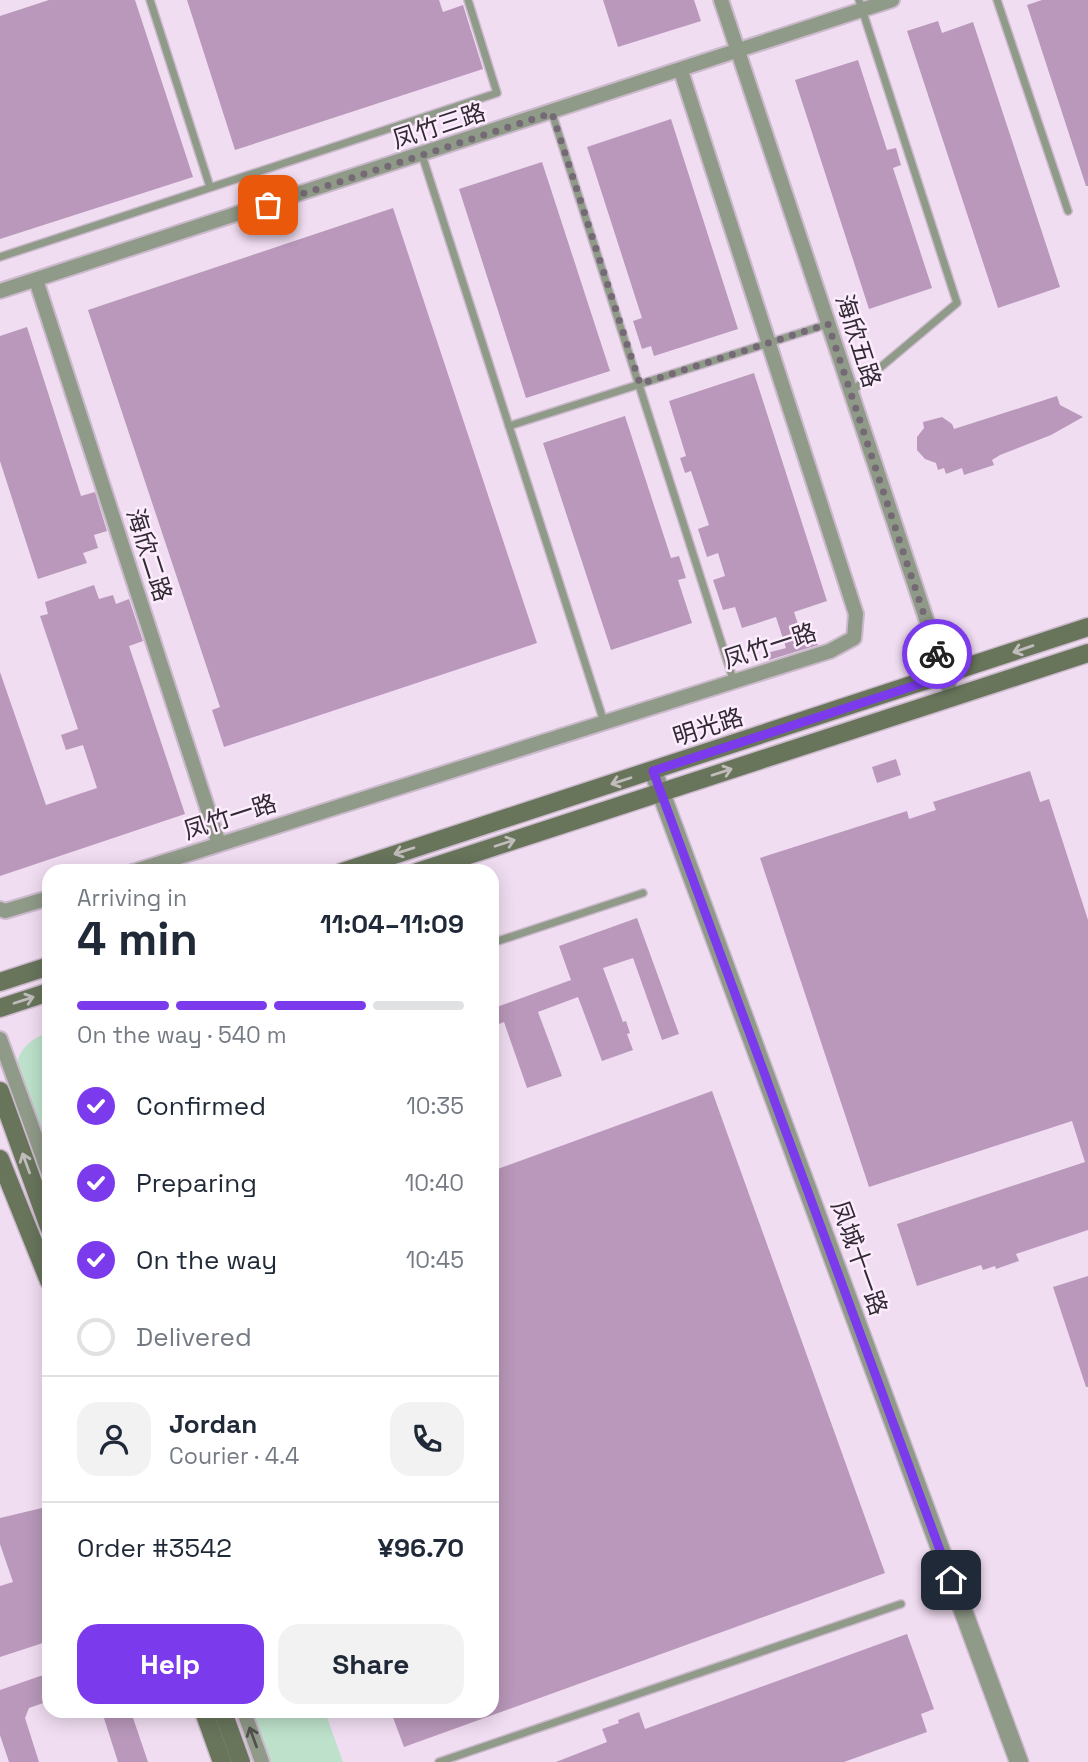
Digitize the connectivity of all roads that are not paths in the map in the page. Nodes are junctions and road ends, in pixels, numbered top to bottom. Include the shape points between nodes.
1 (150, 0) edge
2 (468, 0) edge
3 (721, 0) edge
4 (891, 0) edge
5 (997, 0) edge
6 (860, 5) edge
7 (738, 52) junction
8 (681, 71) junction
9 (552, 113) junction
10 (422, 155) junction
11 (210, 187) junction
12 (1068, 211) dead end
13 (0, 257) edge
14 (36, 279) junction
15 (0, 291) edge
16 (828, 324) junction
17 (769, 343) junction
18 (640, 384) junction
19 (850, 391) junction
20 (509, 426) junction
21 (1088, 627) edge
22 (1088, 653) edge
23 (944, 676) junction
24 (734, 681) junction
25 (952, 697) junction
26 (604, 722) junction
27 (653, 771) junction
28 (660, 792) junction
29 (219, 844) junction
30 (157, 864) edge
31 (367, 864) edge
32 (441, 864) edge
33 (643, 893) dead end
34 (42, 900) edge
35 (3, 910) edge
36 (499, 941) edge
37 (42, 968) edge
38 (0, 982) edge
39 (42, 994) edge
40 (0, 1008) edge
41 (0, 1040) edge
42 (0, 1091) edge
43 (42, 1155) edge
44 (0, 1159) edge
45 (42, 1208) edge
46 (42, 1264) edge
47 (901, 1604) dead end
48 (206, 1718) edge
49 (225, 1718) edge
50 (246, 1718) edge
51 (222, 1762) edge
52 (241, 1762) edge
53 (262, 1762) edge
54 (439, 1762) edge
55 (1019, 1762) edge

1 - 11 lane
2 - 11 lane via 497,93
3 - 7 street, 海欣五路
4 - 6 street, 凤竹三路
5 - 12 lane
6 - 7 street, 凤竹三路
6 - 19 lane via 957,303
7 - 8 street, 凤竹三路
7 - 16 street, 海欣五路
8 - 9 street, 凤竹三路
8 - 17 street, 凤竹一路
9 - 10 street, 凤竹三路
9 - 18 lane
10 - 14 street, 凤竹三路
10 - 20 lane
11 - 13 lane
14 - 15 street, 凤竹三路
14 - 29 street, 海欣二路
16 - 17 lane
16 - 19 street, 海欣五路
17 - 18 lane
17 - 24 street, 凤竹一路 via 856,614 854,638 830,651
18 - 20 lane
18 - 24 lane
19 - 23 street, 海欣五路
20 - 26 lane
21 -> 23 main road, 明光路
22 - 25 main road, 明光路
23 - 25 street, 海欣五路
23 - 27 main road, 明光路
24 - 26 street, 凤竹一路
28 -> 25 main road, 明光路
26 - 29 street, 凤竹一路
27 - 28 street, 凤城十一路
27 -> 31 main road, 明光路
32 -> 28 main road, 明光路
28 - 55 street, 凤城十一路
29 - 30 street, 凤竹一路
33 - 36 lane
34 - 35 street
37 - 38 main road
40 -> 39 main road
41 - 43 street
45 -> 42 main road
44 - 46 main road
47 - 54 lane
48 - 51 main road
49 - 52 main road
53 -> 50 street

